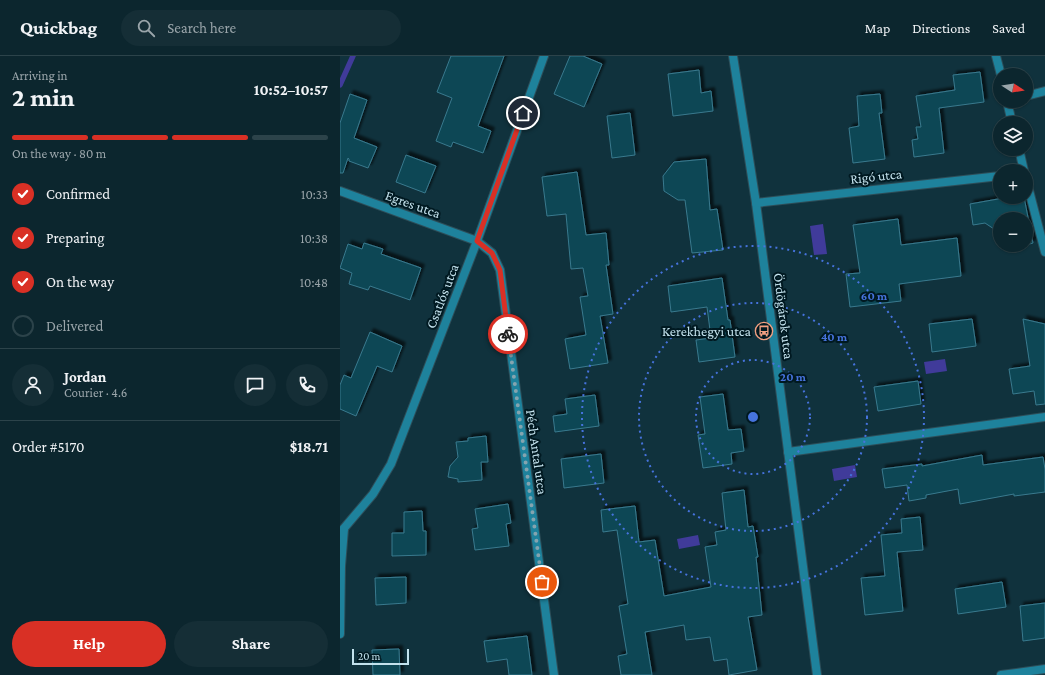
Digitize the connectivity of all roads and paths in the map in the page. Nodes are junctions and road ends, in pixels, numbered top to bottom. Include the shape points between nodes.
1 (544, 56) edge
2 (733, 56) edge
3 (996, 56) edge
4 (999, 68) edge
5 (1045, 91) edge
6 (1033, 94) edge
7 (993, 177) edge
8 (340, 191) edge
9 (756, 203) junction
10 (1033, 204) edge
11 (477, 241) junction
12 (1045, 252) edge
13 (1045, 417) edge
14 (788, 452) junction
15 (342, 531) edge
16 (340, 634) edge
17 (1045, 669) edge
18 (554, 675) edge
19 (817, 675) edge
20 (1000, 675) edge

1 - 11 street, Csatlós utca
2 - 9 street, Ördögárok utca
3 - 4 street
5 - 6 street
7 - 9 street, Rigó utca
8 - 11 street, Egres utca
9 - 14 street, Ördögárok utca
10 - 12 street
11 - 15 street, Csatlós utca via 391,464 373,494
11 - 18 street, Péch Antal utca via 492,253 500,270
13 - 14 street
14 - 19 street, Ördögárok utca
15 - 16 street
17 - 20 street

